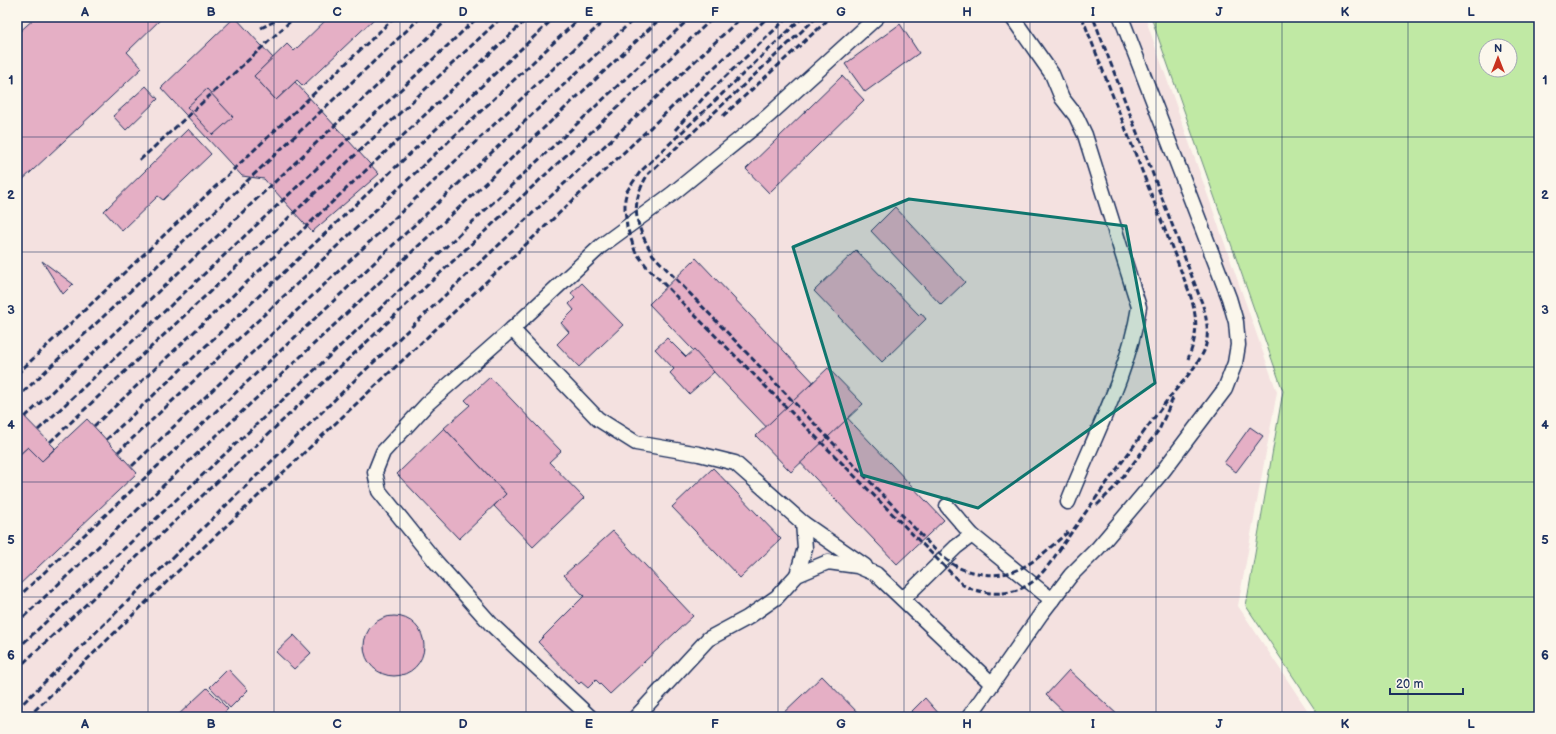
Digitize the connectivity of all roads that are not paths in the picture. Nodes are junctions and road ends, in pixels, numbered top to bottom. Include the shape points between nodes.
1 (877, 17) edge
2 (1012, 17) edge
3 (1121, 17) edge
4 (512, 329) junction
5 (1068, 502) dead end
6 (947, 506) dead end
7 (803, 523) junction
8 (972, 535) junction
9 (876, 574) junction
10 (797, 575) junction
11 (903, 599) junction
12 (1052, 600) junction
13 (992, 684) junction
14 (590, 717) edge
15 (636, 717) edge
16 (969, 717) edge

1 - 4 lane via 768,116 672,194 601,246
2 - 5 lane via 1052,74 1062,98 1076,116 1085,135 1140,307 1135,334 1119,379
3 - 12 lane via 1229,298 1236,322 1238,345 1235,363 1225,389 1163,471
4 - 7 lane via 598,419 636,443 735,463
4 - 14 lane via 427,404 383,452 375,472 379,491 436,562 492,624
6 - 8 lane
7 - 9 lane
7 - 10 lane via 805,548
8 - 11 lane via 956,547
8 - 12 lane
9 - 10 lane via 857,566 828,562
9 - 11 lane
10 - 15 lane via 777,597 708,639
11 - 13 lane
12 - 13 lane
13 - 16 lane

